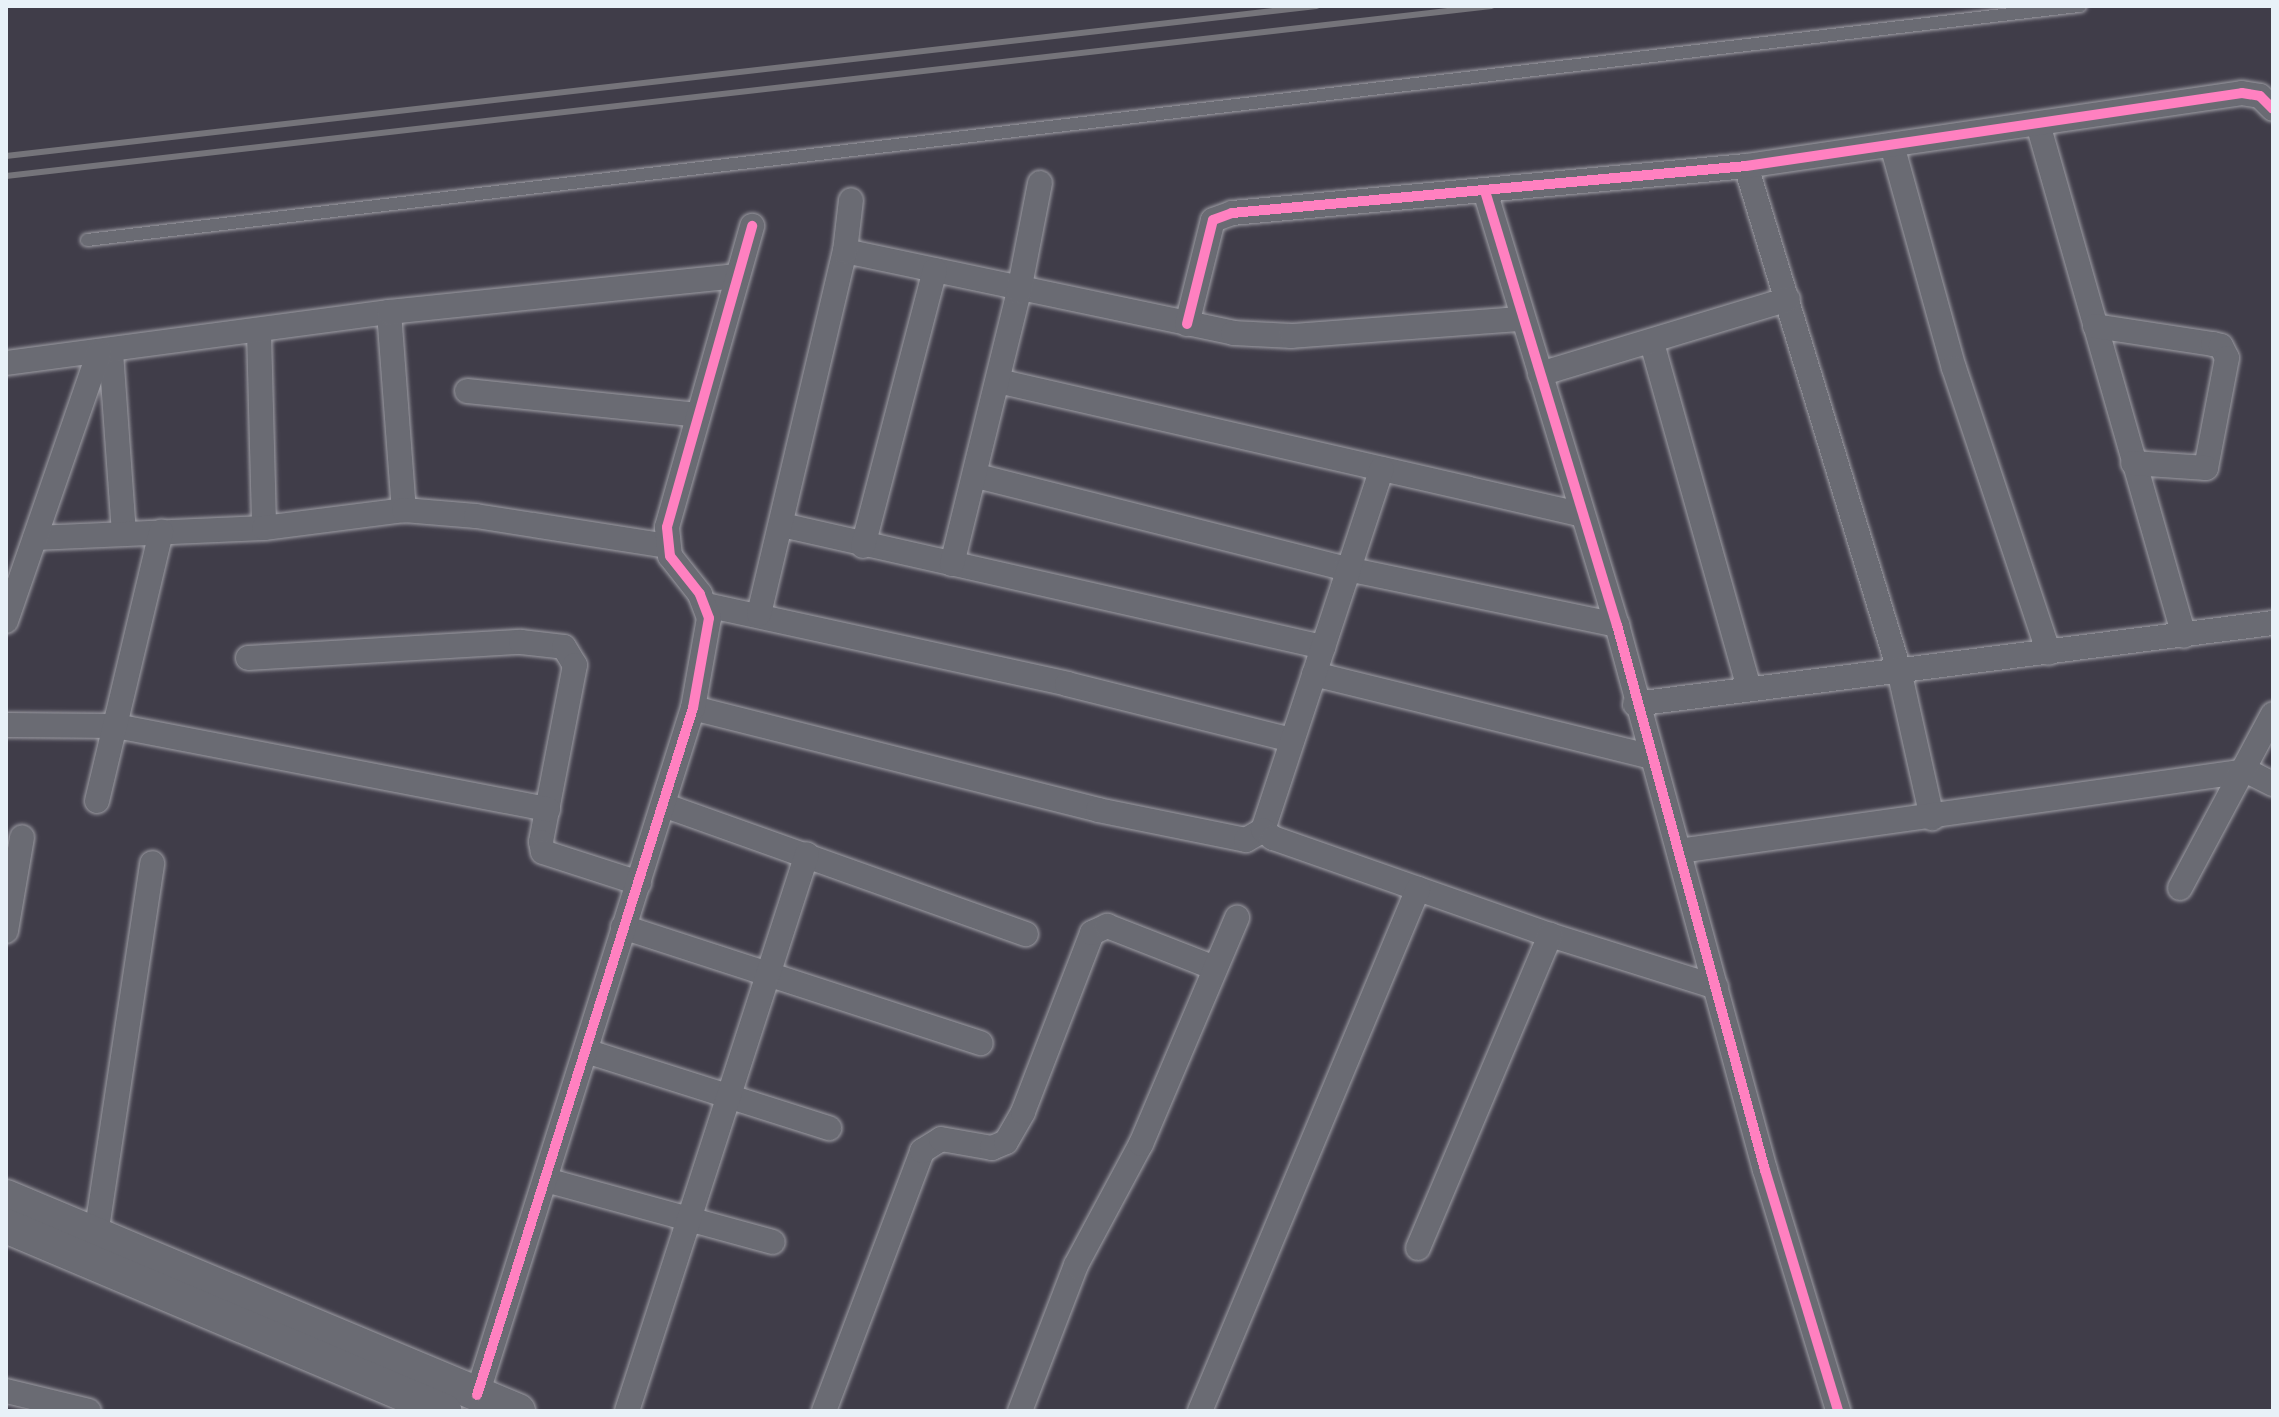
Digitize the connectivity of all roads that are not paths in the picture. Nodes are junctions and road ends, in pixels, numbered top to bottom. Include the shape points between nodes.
1 (2080, 6) edge
2 (2273, 109) edge
3 (2038, 124) junction
4 (1892, 145) junction
5 (1746, 166) junction
6 (1040, 183) dead end
7 (1485, 191) junction
8 (851, 200) dead end
9 (752, 226) dead end
10 (87, 240) dead end
11 (845, 251) junction
12 (935, 270) junction
13 (737, 276) junction
14 (1019, 291) junction
15 (1788, 299) junction
16 (389, 312) junction
17 (1520, 319) junction
18 (1187, 324) junction
19 (2095, 326) junction
20 (259, 332) junction
21 (1652, 343) junction
22 (105, 353) junction
23 (6, 363) edge
24 (1540, 374) junction
25 (998, 381) junction
26 (467, 391) dead end
27 (698, 415) junction
28 (2133, 463) junction
29 (1382, 469) junction
30 (977, 476) junction
31 (404, 510) junction
32 (1579, 514) junction
33 (782, 525) junction
34 (264, 528) junction
35 (161, 532) junction
36 (124, 534) junction
37 (35, 538) junction
38 (667, 546) junction
39 (863, 546) junction
40 (952, 564) junction
41 (1347, 569) junction
42 (706, 605) junction
43 (759, 614) junction
44 (6, 621) edge
45 (2273, 623) edge
46 (1617, 625) junction
47 (2184, 636) junction
48 (1323, 647) junction
49 (2049, 653) junction
50 (248, 658) dead end
51 (1899, 670) junction
52 (1314, 674) junction
53 (1749, 687) junction
54 (1635, 704) junction
55 (693, 708) junction
56 (2273, 714) edge
57 (6, 725) edge
58 (116, 726) junction
59 (1292, 740) junction
60 (1652, 757) junction
61 (2247, 771) junction
62 (2273, 784) edge
63 (97, 801) dead end
64 (666, 806) junction
65 (548, 809) junction
66 (1932, 818) junction
67 (1263, 830) junction
68 (22, 837) dead end
69 (1679, 851) junction
70 (807, 854) junction
71 (152, 863) dead end
72 (639, 883) junction
73 (2180, 888) dead end
74 (1418, 889) junction
75 (1237, 918) dead end
76 (623, 927) junction
77 (6, 931) edge
78 (1026, 934) dead end
79 (1550, 935) junction
80 (1215, 968) junction
81 (770, 979) junction
82 (1716, 987) junction
83 (981, 1043) dead end
84 (589, 1052) junction
85 (731, 1100) junction
86 (829, 1128) dead end
87 (546, 1180) junction
88 (689, 1219) junction
89 (7, 1225) edge
90 (96, 1235) junction
91 (773, 1242) dead end
92 (1418, 1248) dead end
93 (6, 1391) edge
94 (477, 1395) junction
95 (89, 1411) edge
96 (445, 1411) edge
97 (518, 1411) edge
98 (627, 1411) edge
99 (824, 1411) edge
100 (1020, 1411) edge
101 (1200, 1411) edge
102 (1838, 1411) edge

1 - 10 lane
2 - 3 street via 2260,96 2242,93
3 - 4 street
3 - 19 street
4 - 5 street
4 - 49 street via 1954,368
5 - 7 street
5 - 15 street
6 - 14 street
7 - 17 street
7 - 18 street via 1220,216 1213,220
8 - 11 street
9 - 13 street
11 - 12 street
11 - 33 street
12 - 14 street
12 - 39 street
13 - 16 street
13 - 27 street
14 - 18 street
14 - 25 street
15 - 21 street
15 - 51 street
16 - 20 street
16 - 31 street
17 - 18 street via 1282,336
17 - 24 street
19 - 28 street
19 - 28 street via 2213,344 2225,351 2206,468
20 - 22 street
20 - 34 street
21 - 24 street
21 - 53 street
22 - 23 street
22 - 36 street
22 - 37 street
24 - 32 street
25 - 29 street
25 - 30 street
26 - 27 street
27 - 38 street via 667,527
28 - 47 street
29 - 32 street
29 - 41 street
30 - 40 street
30 - 41 street
31 - 34 street
31 - 38 street
32 - 46 street
33 - 39 street
33 - 43 street
34 - 35 street
35 - 36 street
35 - 58 street
36 - 37 street
37 - 44 street
38 - 42 street via 675,567
39 - 40 street
40 - 48 street
41 - 46 street
41 - 48 street
42 - 43 street
42 - 55 street via 708,634
43 - 59 street
45 - 47 street
46 - 54 street
47 - 49 street
48 - 52 street
49 - 51 street
50 - 65 street via 521,642 564,647 575,665
51 - 53 street
51 - 66 street
52 - 59 street
52 - 60 street
53 - 54 street
54 - 60 street
55 - 64 street
55 - 67 street via 1239,841
56 - 61 street
57 - 58 street
58 - 63 street
58 - 65 street
59 - 67 street
60 - 69 street
61 - 62 street
61 - 66 street
61 - 73 street
64 - 70 street
64 - 72 street
65 - 72 street via 541,842 548,856
66 - 69 street
67 - 74 street
68 - 77 street
69 - 82 street
70 - 78 street
70 - 81 street
71 - 90 street
72 - 76 street
74 - 79 street
74 - 101 street
75 - 80 street
76 - 81 street
76 - 84 street
79 - 82 street
79 - 92 street
80 - 99 street via 1107,926 1092,933 1023,1112 1006,1142 992,1148 941,1139 922,1151
80 - 100 street via 1130,1168 1076,1265
81 - 83 street
81 - 85 street
82 - 102 street
84 - 85 street
84 - 87 street
85 - 86 street
85 - 88 street
87 - 88 street
87 - 94 street
88 - 91 street
88 - 98 street
89 - 90 main road
89 - 96 main road
90 - 94 main road
93 - 95 street
94 - 97 main road

